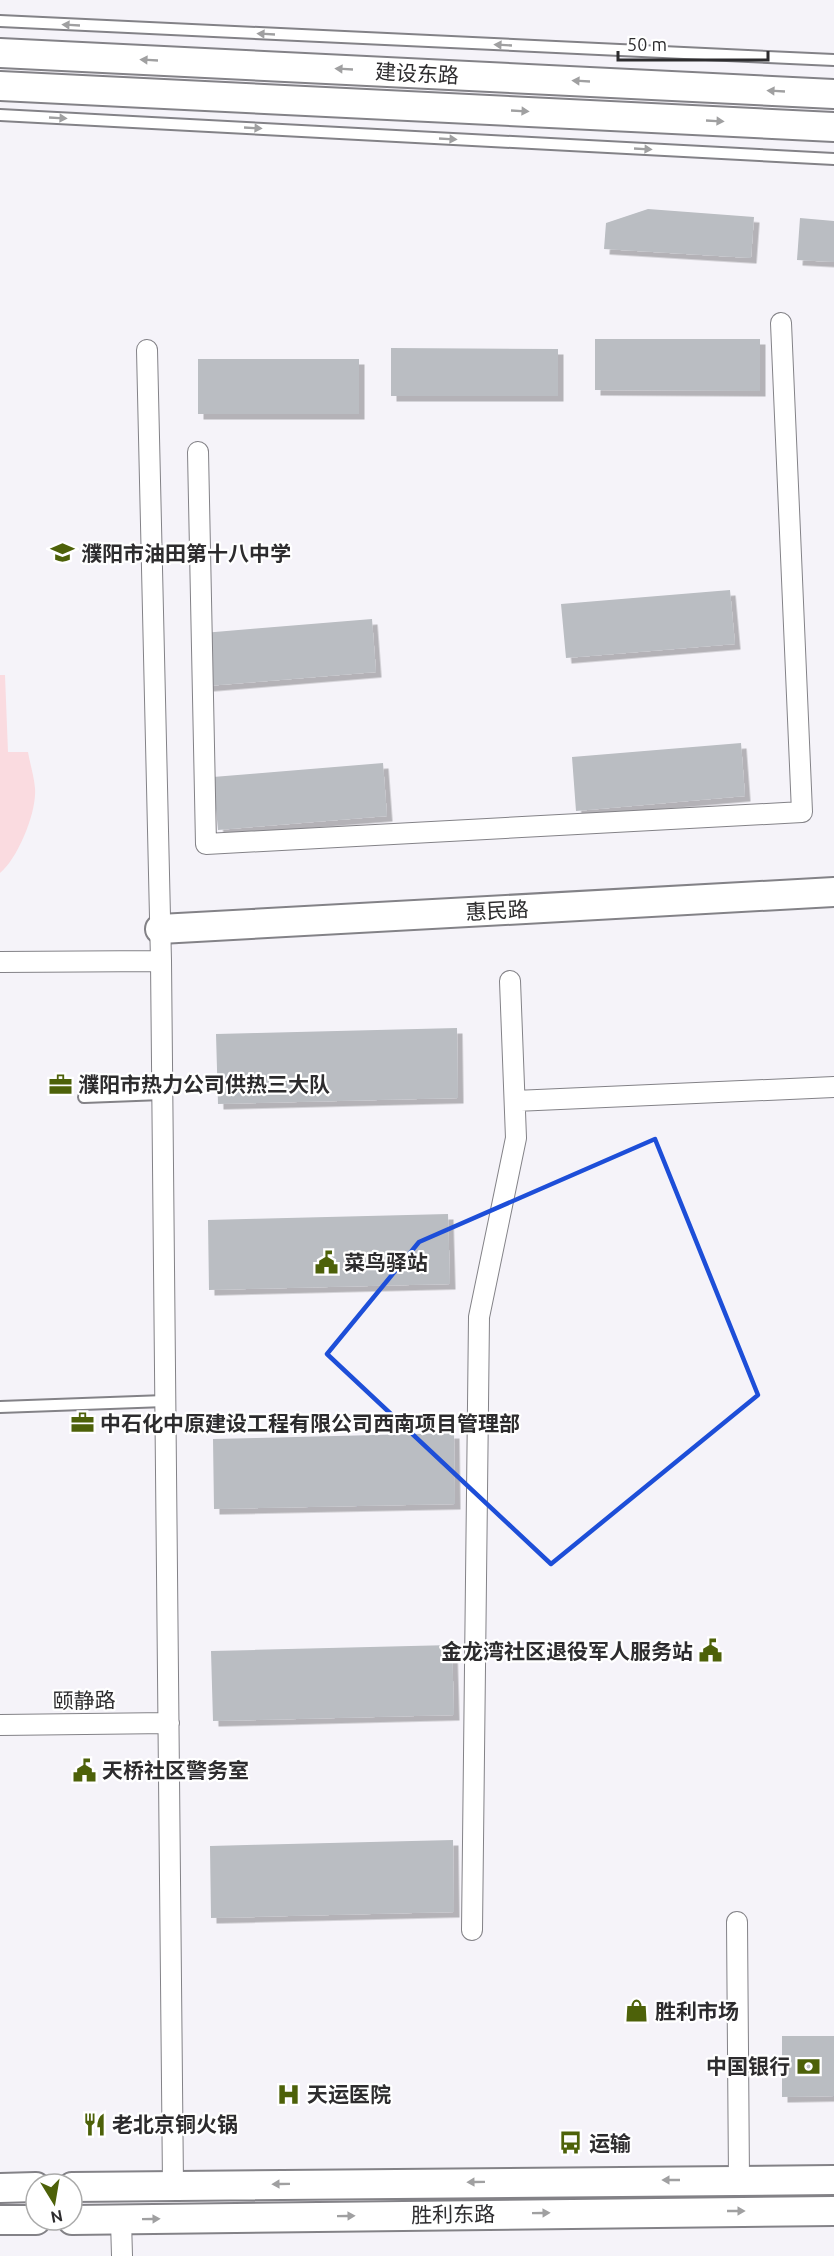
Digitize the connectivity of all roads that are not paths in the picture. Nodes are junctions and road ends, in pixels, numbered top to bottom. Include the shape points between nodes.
1 (0, 21) edge
2 (0, 53) edge
3 (834, 60) edge
4 (0, 86) edge
5 (834, 94) edge
6 (0, 115) edge
7 (834, 127) edge
8 (834, 159) edge
9 (781, 323) dead end
10 (147, 350) dead end
11 (198, 452) dead end
12 (834, 892) edge
13 (160, 928) junction
14 (161, 961) junction
15 (0, 962) edge
16 (510, 981) dead end
17 (834, 1087) edge
18 (162, 1094) junction
19 (84, 1098) dead end
20 (515, 1101) junction
21 (165, 1401) junction
22 (0, 1407) edge
23 (169, 1723) junction
24 (0, 1725) edge
25 (737, 1922) dead end
26 (472, 1930) dead end
27 (739, 2180) junction
28 (834, 2180) edge
29 (173, 2185) junction
30 (24, 2187) edge
31 (84, 2187) edge
32 (0, 2188) edge
33 (834, 2211) edge
34 (0, 2220) edge
35 (24, 2220) edge
36 (84, 2220) edge
37 (122, 2220) junction
38 (122, 2256) edge

3 -> 1 lane
5 -> 2 main road, 建设东路
4 -> 7 main road, 建设东路
6 -> 8 lane
9 - 11 street via 802,812 206,844
10 - 13 street
12 - 13 main road, 惠民路
13 - 14 street
14 - 15 street
14 - 18 street
16 - 20 street
17 - 20 street
18 - 19 lane
18 - 21 street
20 - 26 street via 516,1138 479,1317
21 - 22 lane
21 - 23 street
23 - 24 street, 颐静路
23 - 29 street
25 - 27 street
27 - 28 main road, 胜利东路
27 -> 29 main road, 胜利东路
29 - 31 main road, 胜利东路
30 - 32 main road
37 -> 33 main road, 胜利东路
34 - 35 main road
36 - 37 main road, 胜利东路
37 - 38 street

